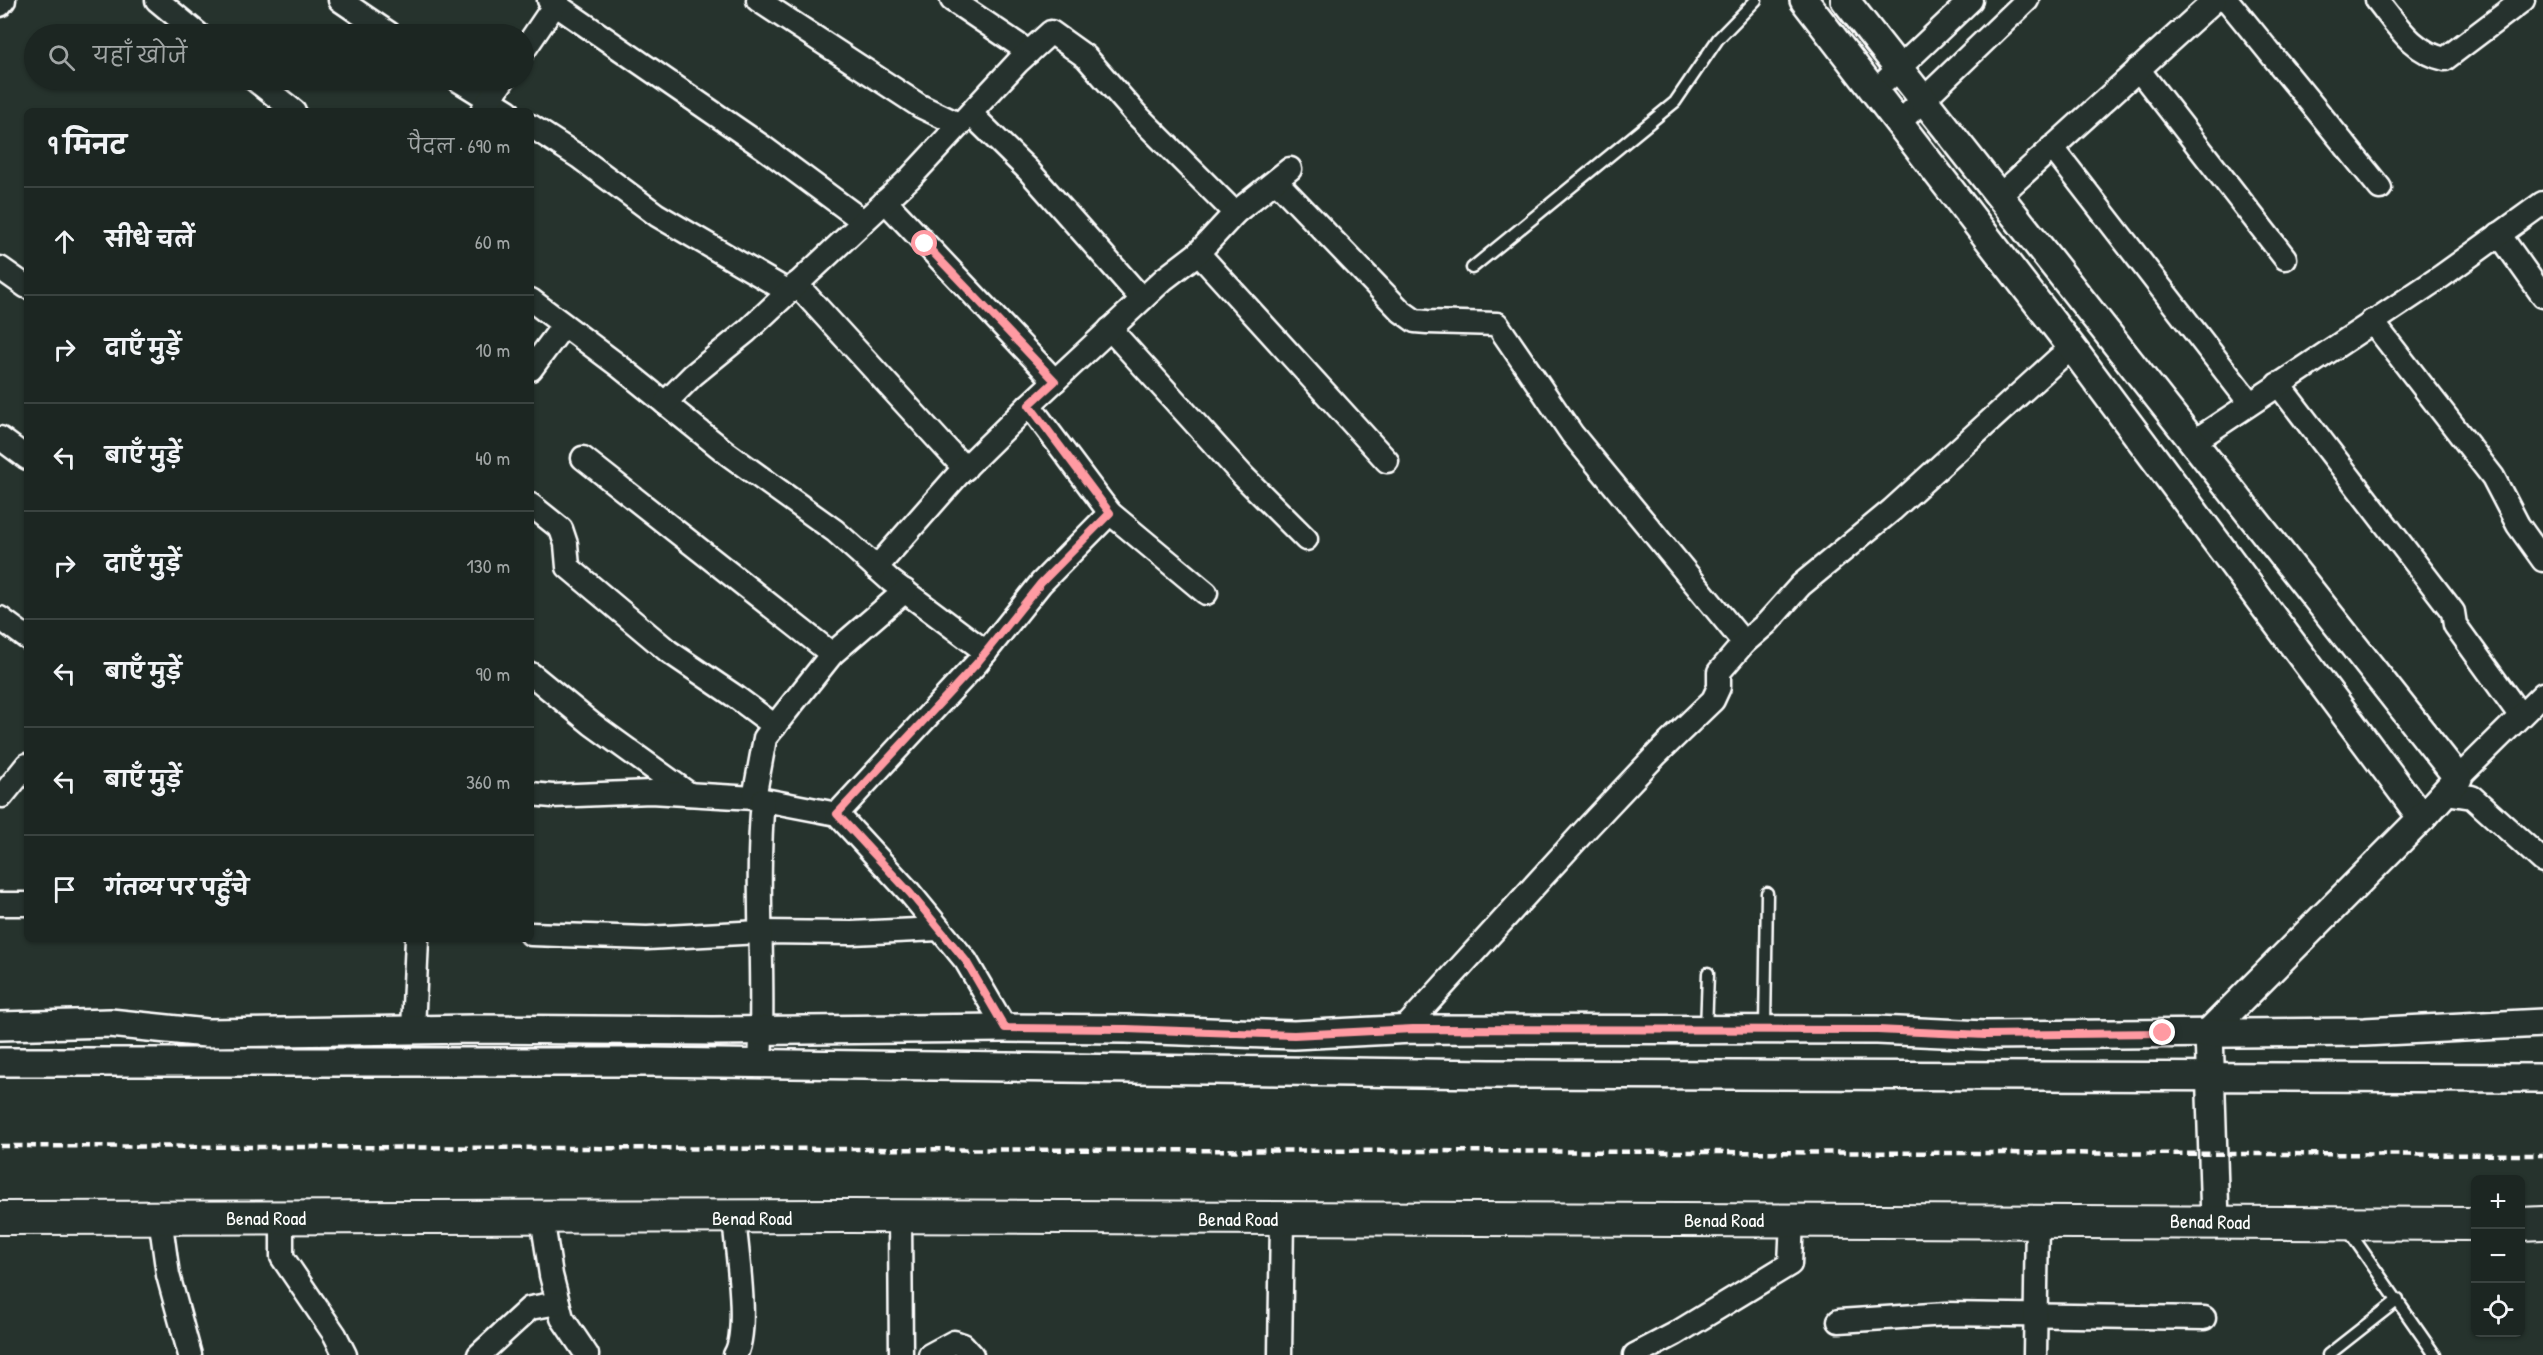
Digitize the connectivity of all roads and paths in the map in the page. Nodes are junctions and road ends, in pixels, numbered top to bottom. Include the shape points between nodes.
1 (4, 0) edge
2 (157, 0) edge
3 (340, 0) edge
4 (758, 0) edge
5 (952, 0) edge
6 (1756, 0) edge
7 (1804, 0) edge
8 (1845, 0) edge
9 (2027, 0) edge
10 (2215, 0) edge
11 (2227, 0) edge
12 (2377, 0) edge
13 (2523, 0) edge
14 (554, 1) edge
15 (1959, 4) edge
16 (0, 5) edge
17 (186, 24) edge
18 (375, 24) edge
19 (534, 34) edge
20 (1029, 52) junction
21 (2138, 69) junction
22 (1899, 70) junction
23 (268, 90) edge
24 (471, 90) edge
25 (499, 90) edge
26 (1875, 91) junction
27 (1923, 100) junction
28 (493, 107) edge
29 (290, 108) edge
30 (965, 119) junction
31 (1899, 123) junction
32 (534, 128) edge
33 (2052, 147) junction
34 (2380, 188) dead end
35 (1999, 196) junction
36 (885, 201) junction
37 (2543, 203) edge
38 (1235, 213) junction
39 (863, 221) junction
40 (2499, 234) junction
41 (1198, 253) junction
42 (2285, 258) dead end
43 (0, 268) edge
44 (1472, 268) dead end
45 (24, 285) edge
46 (792, 288) junction
47 (2543, 296) edge
48 (1142, 299) junction
49 (534, 302) edge
50 (2373, 321) junction
51 (563, 326) junction
52 (1110, 329) junction
53 (2073, 349) junction
54 (534, 365) edge
55 (1055, 381) junction
56 (2278, 384) junction
57 (665, 403) junction
58 (2250, 403) junction
59 (1029, 405) junction
60 (0, 438) edge
61 (2193, 442) junction
62 (24, 456) edge
63 (583, 458) dead end
64 (1387, 461) dead end
65 (965, 469) junction
66 (534, 507) edge
67 (1110, 513) junction
68 (1306, 538) dead end
69 (2543, 560) edge
70 (876, 567) junction
71 (904, 591) junction
72 (1206, 593) dead end
73 (0, 618) edge
74 (24, 636) edge
75 (1744, 643) junction
76 (986, 652) junction
77 (832, 654) junction
78 (534, 676) edge
79 (2543, 693) edge
80 (2520, 715) junction
81 (774, 726) junction
82 (24, 769) edge
83 (2452, 786) junction
84 (534, 794) edge
85 (689, 794) junction
86 (3, 796) dead end
87 (759, 799) junction
88 (837, 814) junction
89 (2422, 818) junction
90 (2543, 861) edge
91 (1767, 893) dead end
92 (0, 904) edge
93 (24, 904) edge
94 (939, 929) junction
95 (760, 932) junction
96 (534, 934) edge
97 (417, 942) edge
98 (1707, 973) dead end
99 (2543, 1023) edge
100 (0, 1026) edge
101 (1005, 1028) junction
102 (1403, 1029) junction
103 (413, 1030) junction
104 (762, 1030) junction
105 (1706, 1031) junction
106 (1765, 1031) junction
107 (2209, 1032) junction
108 (0, 1062) edge
109 (760, 1063) junction
110 (2210, 1077) junction
111 (2543, 1077) edge
112 (160, 1217) junction
113 (282, 1217) junction
114 (542, 1217) junction
115 (734, 1217) junction
116 (900, 1217) junction
117 (0, 1218) edge
118 (1282, 1218) junction
119 (1792, 1220) junction
120 (2037, 1220) junction
121 (2215, 1221) junction
122 (2543, 1223) edge
123 (2344, 1224) junction
124 (2471, 1224) edge
125 (2525, 1224) edge
126 (2398, 1300) junction
127 (558, 1303) junction
128 (2036, 1316) junction
129 (2204, 1318) dead end
130 (1839, 1320) dead end
131 (1670, 1347) edge
132 (190, 1355) edge
133 (345, 1355) edge
134 (479, 1355) edge
135 (587, 1355) edge
136 (735, 1355) edge
137 (901, 1355) edge
138 (930, 1355) edge
139 (972, 1355) edge
140 (1280, 1355) edge
141 (1635, 1355) edge
142 (2035, 1355) edge
143 (2328, 1355) edge
144 (2435, 1355) edge

1 - 16 street
2 - 17 street
3 - 18 street
4 - 30 street via 920,106
5 - 20 street
6 - 44 lane via 1718,39 1675,102
7 - 26 street
8 - 22 street
9 - 27 street
10 - 21 street
11 - 34 street
12 - 13 street via 2412,45 2445,59
14 - 19 street
14 - 39 street
15 - 22 street
20 - 30 street
20 - 38 street via 1051,32 1086,57 1135,113
21 - 33 street
21 - 42 street
22 - 26 street
22 - 27 street
23 - 29 street
24 - 28 street
25 - 28 street
26 - 31 street
27 - 31 street
27 - 35 street
30 - 36 street
30 - 48 street via 1035,178
31 - 53 street
32 - 46 street via 657,215
33 - 35 street
33 - 58 street
35 - 61 street
36 - 39 street
36 - 55 street
37 - 40 street
38 - 41 street
38 - 75 street via 1283,175 1401,311 1415,321 1497,324 1572,434
39 - 46 street
40 - 47 street
40 - 50 street
41 - 48 street
41 - 64 street
43 - 45 street
46 - 57 street
46 - 65 street
48 - 52 street
49 - 51 street
50 - 56 street
50 - 69 street via 2493,477 2518,525
51 - 54 street
51 - 57 street
52 - 55 street
52 - 68 street via 1243,476
53 - 75 street via 1801,585
53 - 89 street
55 - 59 street
56 - 58 street
56 - 80 street via 2452,612 2455,625
57 - 70 street via 835,531
58 - 61 street
59 - 65 street
59 - 67 street
60 - 62 street
61 - 83 street
63 - 77 street
65 - 70 street
66 - 81 street via 561,529 568,567 668,651
67 - 72 street
67 - 76 street via 1041,583
70 - 71 street
71 - 76 street
71 - 77 street
73 - 74 street
75 - 102 street via 1719,672 1719,687 1713,700 1657,754
76 - 88 street
77 - 81 street
78 - 85 street
79 - 80 street
80 - 83 street
81 - 87 street via 765,738
82 - 86 street
83 - 89 street
83 - 90 street via 2472,797
84 - 85 street
85 - 87 street
87 - 88 street
87 - 95 street
88 - 94 street
89 - 107 street
91 - 106 lane
92 - 93 street
94 - 95 street
94 - 101 street via 966,961
95 - 96 street via 647,938
95 - 104 street
97 - 103 street
98 - 105 lane
99 - 107 street via 2364,1032
100 - 103 street via 110,1023 206,1033
101 - 102 street via 1294,1035
101 - 104 street
102 - 105 street
103 - 104 street
104 - 109 street
105 - 106 street
106 - 107 street via 1877,1030 1985,1035
107 - 110 street
108 - 109 street
109 - 110 street via 1490,1074
110 - 111 street
110 - 121 street
112 - 113 main road, Benad Road
112 - 117 main road, Benad Road
112 - 132 street via 168,1275
113 - 114 main road, Benad Road
113 - 133 street via 282,1257
114 - 115 main road, Benad Road
114 - 127 street
115 - 116 main road, Benad Road
115 - 136 street via 741,1318 741,1339
116 - 118 main road, Benad Road
116 - 137 street
118 - 119 main road, Benad Road
118 - 140 street
119 - 120 main road, Benad Road
119 - 131 street via 1790,1264
120 - 121 main road, Benad Road
120 - 128 street
121 - 123 main road, Benad Road
122 - 125 main road
123 - 124 main road, Benad Road
123 - 126 lane
126 - 143 lane
126 - 144 lane
127 - 134 street via 530,1308
127 - 135 street via 562,1318
128 - 129 street
128 - 130 street via 1947,1314
128 - 142 street
131 - 141 street
138 - 139 street via 954,1342

